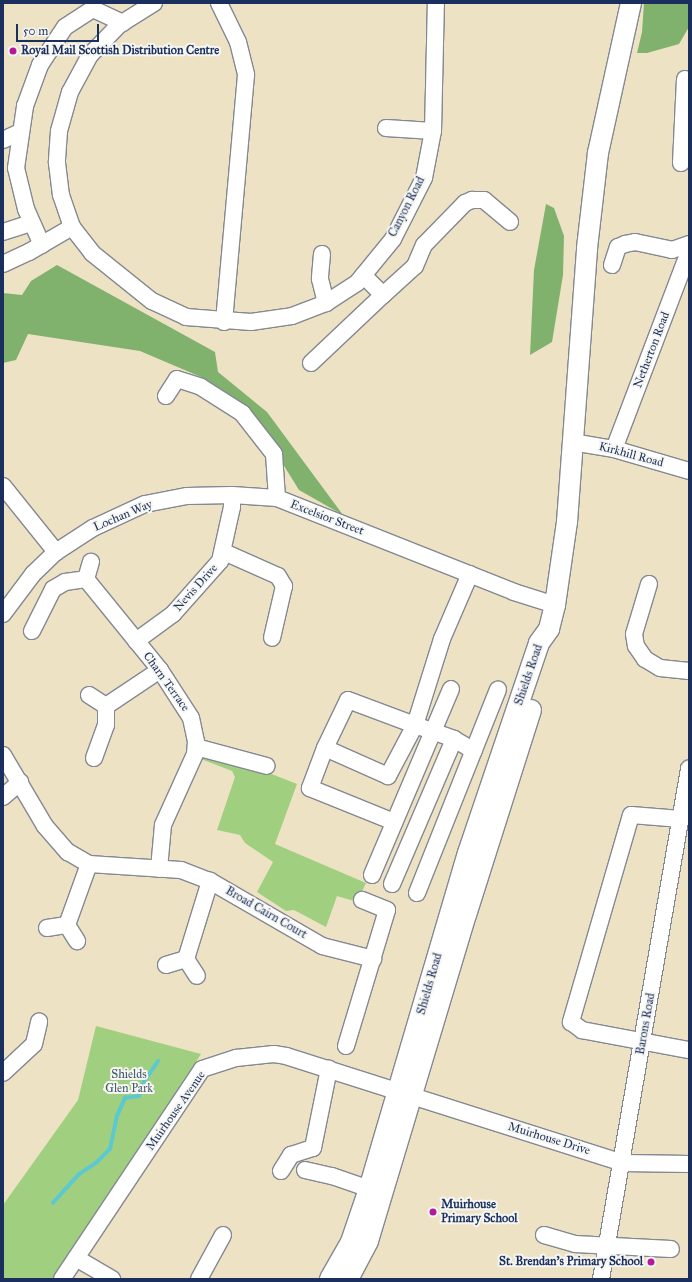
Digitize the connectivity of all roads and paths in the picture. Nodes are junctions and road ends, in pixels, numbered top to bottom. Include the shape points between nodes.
1 (154, 3) edge
2 (219, 3) edge
3 (436, 3) edge
4 (631, 3) edge
5 (94, 6) edge
6 (123, 23) junction
7 (685, 79) dead end
8 (686, 121) edge
9 (386, 128) dead end
10 (433, 131) junction
11 (20, 132) junction
12 (3, 140) edge
13 (681, 163) dead end
14 (10, 170) edge
15 (510, 222) dead end
16 (31, 223) junction
17 (72, 227) junction
18 (4, 229) edge
19 (689, 244) edge
20 (42, 245) junction
21 (689, 252) edge
22 (322, 254) dead end
23 (3, 264) edge
24 (612, 265) dead end
25 (363, 275) junction
26 (383, 295) junction
27 (326, 303) junction
28 (224, 322) junction
29 (311, 364) dead end
30 (166, 396) dead end
31 (572, 442) junction
32 (614, 449) junction
33 (689, 471) edge
34 (3, 486) edge
35 (232, 495) junction
36 (277, 498) junction
37 (56, 552) junction
38 (224, 552) junction
39 (91, 562) dead end
40 (470, 574) junction
41 (86, 579) junction
42 (649, 584) dead end
43 (556, 605) junction
44 (3, 614) edge
45 (32, 631) dead end
46 (272, 638) dead end
47 (136, 641) junction
48 (160, 670) junction
49 (689, 671) edge
50 (451, 689) dead end
51 (498, 689) dead end
52 (89, 695) dead end
53 (106, 706) junction
54 (415, 725) junction
55 (433, 731) junction
56 (454, 739) junction
57 (196, 747) junction
58 (325, 748) junction
59 (474, 751) junction
60 (3, 755) edge
61 (94, 758) dead end
62 (267, 766) dead end
63 (689, 769) edge
64 (20, 782) junction
65 (3, 797) edge
66 (680, 819) junction
67 (394, 822) junction
68 (89, 864) junction
69 (158, 869) junction
70 (372, 875) dead end
71 (210, 881) junction
72 (392, 884) dead end
73 (418, 893) dead end
74 (362, 900) dead end
75 (67, 925) junction
76 (47, 928) dead end
77 (77, 941) dead end
78 (186, 959) junction
79 (373, 959) junction
80 (166, 965) dead end
81 (197, 976) dead end
82 (39, 1022) dead end
83 (643, 1042) junction
84 (346, 1046) dead end
85 (689, 1050) edge
86 (329, 1069) junction
87 (3, 1073) edge
88 (405, 1094) junction
89 (623, 1162) junction
90 (689, 1164) edge
91 (305, 1170) dead end
92 (281, 1171) dead end
93 (369, 1189) junction
94 (222, 1235) dead end
95 (544, 1235) dead end
96 (607, 1247) junction
97 (671, 1248) dead end
98 (76, 1258) junction
99 (62, 1279) edge
100 (112, 1279) edge
101 (198, 1279) edge
102 (330, 1279) edge
103 (348, 1279) edge
104 (602, 1279) edge

1 - 6 street, Canyon Road
2 - 28 street via 238,42 246,75
3 - 10 street, Canyon Road
4 - 31 main road, Shields Road via 598,152 587,248
5 - 6 street
5 - 11 street via 65,27 40,65 25,106
6 - 17 street, Canyon Road via 90,55 70,92 59,131 57,163 61,195
7 - 8 street
8 - 13 street
9 - 10 street
10 - 25 street, Canyon Road via 424,178 393,239
11 - 12 street
11 - 14 street
14 - 16 street
15 - 26 street via 484,200 465,203 424,244 415,266
16 - 18 street
16 - 20 street
17 - 20 street
17 - 28 street, Canyon Road via 92,253 126,283 152,301 186,317
19 - 24 street via 672,250 635,242 624,244 618,247
20 - 23 street
21 - 32 street, Netherton Road
22 - 27 street via 320,279
25 - 26 street
25 - 27 street, Canyon Road via 357,283
26 - 29 street
27 - 28 street, Canyon Road via 292,316 251,322
30 - 36 street, Excelsior Street via 177,379 200,387 242,413 274,454
31 - 32 street, Kirkhill Road
31 - 43 main road, Shields Road via 568,522
32 - 33 street, Kirkhill Road
34 - 37 street
35 - 36 street, Lochan Way
35 - 37 street, Lochan Way via 187,496 146,504 93,528
35 - 38 street, Nevis Drive
36 - 40 street, Excelsior Street
37 - 44 street, Lochan Way via 33,574
38 - 46 street via 278,576 284,586
38 - 47 street, Nevis Drive via 220,561 173,614
39 - 41 street
40 - 43 street, Excelsior Street
40 - 54 street via 442,639
41 - 45 street via 65,582 53,589
41 - 47 street, Charn Terrace
42 - 49 street via 634,634 636,646 645,659 660,668
43 - 88 main road, Shields Road via 549,630 551,646 466,916
47 - 48 street, Charn Terrace
48 - 53 street
48 - 57 street, Charn Terrace via 191,718
50 - 55 street
51 - 59 street
52 - 53 street
53 - 61 street via 106,725
54 - 55 street
54 - 58 street via 348,700
54 - 58 street via 388,776
55 - 56 street
55 - 67 street
56 - 59 street
56 - 72 street
57 - 62 street
57 - 69 street, Charn Terrace via 192,764 163,825
58 - 67 street via 310,788
59 - 73 street
60 - 64 street
63 - 66 street, Barons Road
64 - 65 street
64 - 68 street via 45,826 68,852
66 - 83 street, Barons Road
66 - 83 street via 631,815 571,1022 582,1030
67 - 70 street
68 - 69 street, Broad Cairn Court
68 - 75 street
69 - 71 street, Broad Cairn Court via 181,870
71 - 78 street
71 - 79 street, Broad Cairn Court via 322,946
74 - 79 street via 387,910
75 - 76 street
75 - 77 street
78 - 80 street
78 - 81 street
79 - 84 street
82 - 87 street via 34,1044
83 - 85 street
83 - 89 street, Barons Road
86 - 88 street, Muirhouse Avenue
86 - 92 street via 313,1148 290,1156
86 - 98 street, Muirhouse Avenue via 274,1054 236,1058 202,1070
88 - 89 street, Muirhouse Drive
88 - 93 main road, Shields Road
88 - 103 main road, Shields Road via 368,1241
89 - 90 street, Muirhouse Drive
89 - 96 street, Barons Road
91 - 93 street
93 - 102 main road, Shields Road via 351,1242
94 - 101 street
95 - 96 street via 575,1244
96 - 97 street
96 - 104 street, Barons Road
98 - 99 street, Muirhouse Avenue
98 - 100 street

